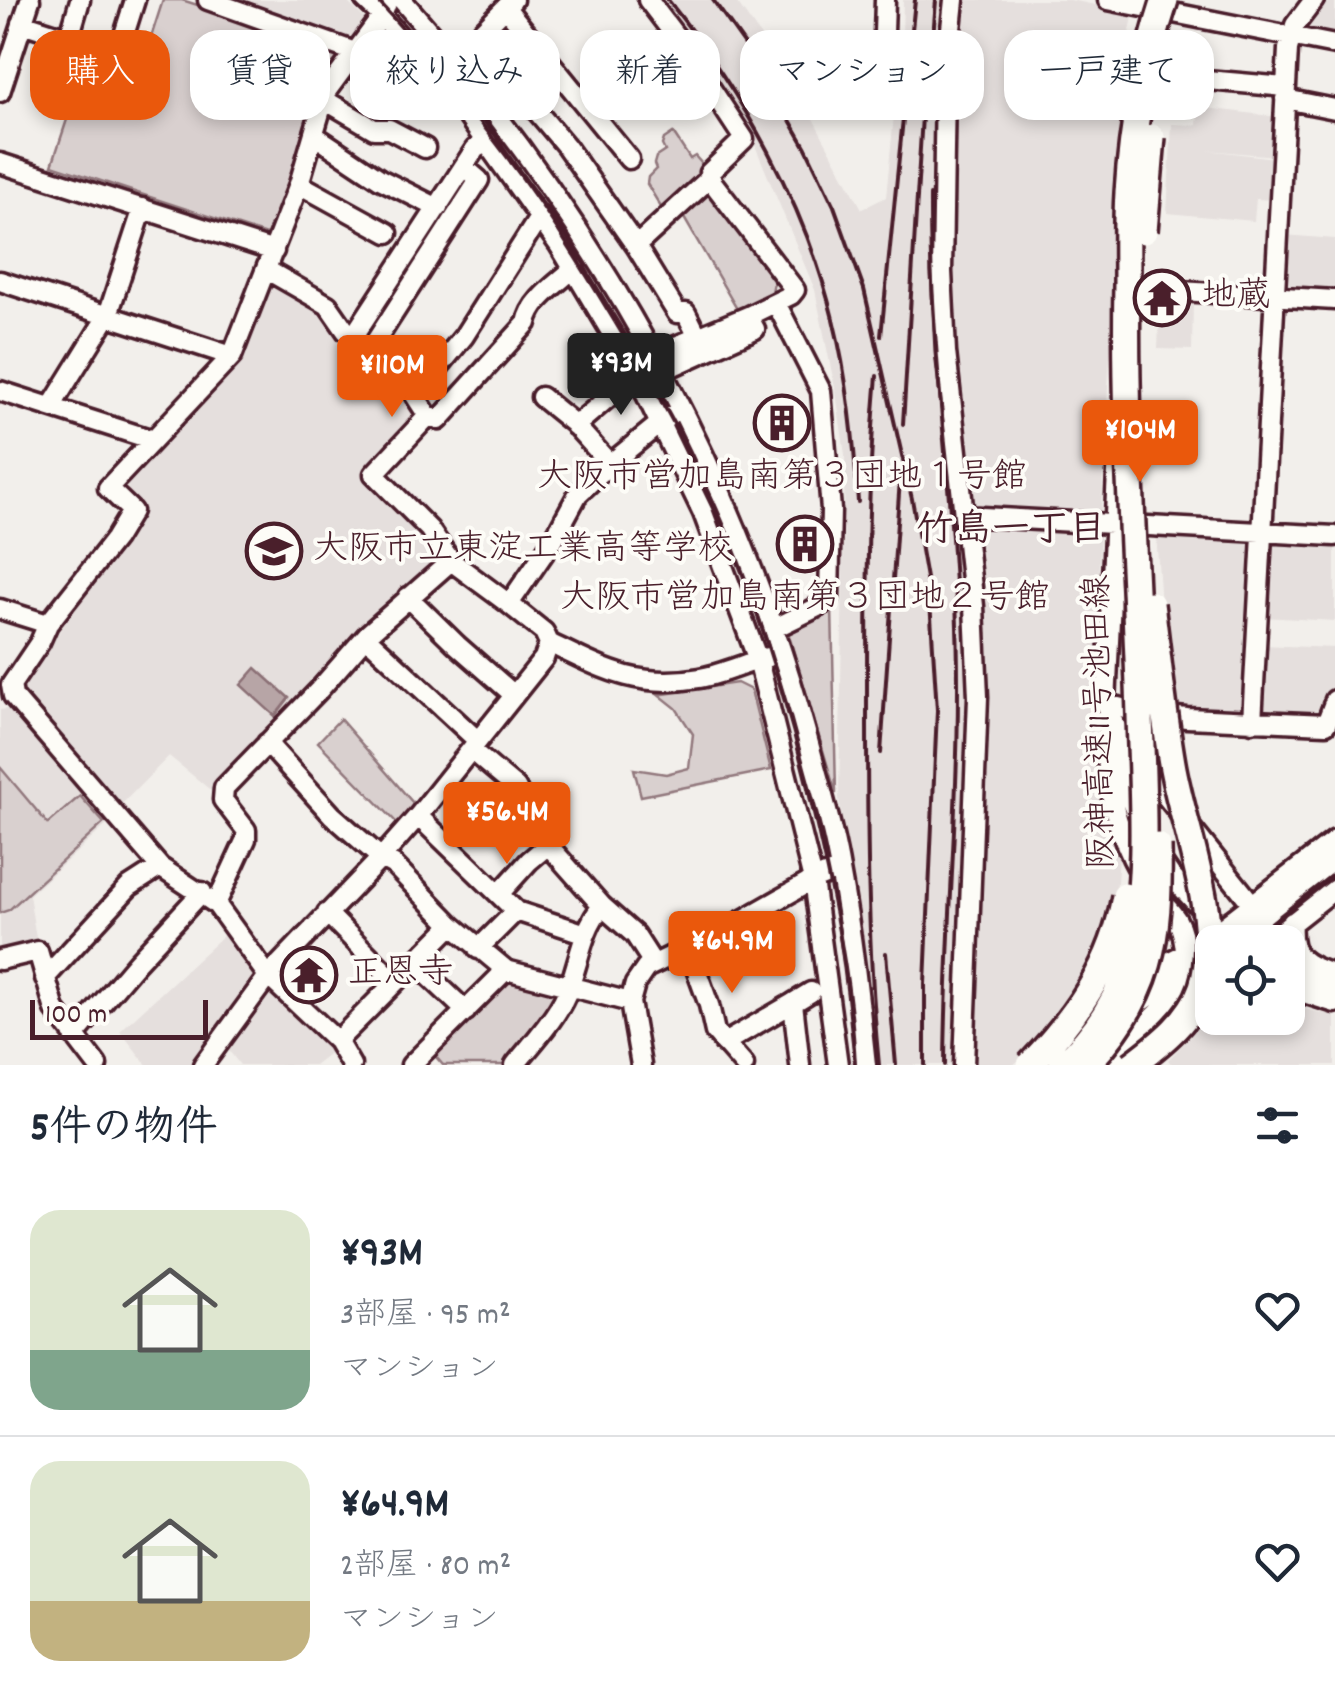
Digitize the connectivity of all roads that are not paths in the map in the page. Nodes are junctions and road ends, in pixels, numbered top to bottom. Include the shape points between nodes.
1 (30, 0) edge
2 (80, 0) edge
3 (135, 0) edge
4 (208, 0) edge
5 (365, 0) edge
6 (402, 0) edge
7 (648, 0) edge
8 (885, 0) edge
9 (954, 0) edge
10 (1108, 0) edge
11 (1182, 0) edge
12 (1314, 0) edge
13 (1156, 3) edge
14 (509, 4) edge
15 (385, 8) edge
16 (22, 22) junction
17 (46, 30) edge
18 (71, 30) edge
19 (126, 30) edge
20 (370, 30) edge
21 (402, 30) edge
22 (429, 30) edge
23 (483, 30) edge
24 (884, 30) edge
25 (1150, 30) edge
26 (1291, 36) junction
27 (1335, 45) edge
28 (7, 48) edge
29 (350, 50) edge
30 (350, 59) edge
31 (1214, 84) edge
32 (330, 89) edge
33 (0, 92) edge
34 (1285, 93) junction
35 (330, 103) edge
36 (1335, 110) edge
37 (318, 120) edge
38 (471, 120) edge
39 (500, 120) edge
40 (544, 120) edge
41 (1137, 120) edge
42 (314, 135) junction
43 (487, 142) junction
44 (425, 148) dead end
45 (629, 159) dead end
46 (0, 163) edge
47 (464, 167) junction
48 (711, 177) junction
49 (299, 184) junction
50 (143, 208) junction
51 (438, 208) junction
52 (540, 216) junction
53 (388, 232) dead end
54 (636, 246) junction
55 (274, 251) junction
56 (574, 268) junction
57 (266, 270) junction
58 (0, 281) edge
59 (1128, 288) junction
60 (1274, 296) junction
61 (1335, 300) edge
62 (776, 303) junction
63 (108, 315) junction
64 (353, 338) junction
65 (703, 340) junction
66 (370, 350) junction
67 (232, 356) junction
68 (658, 363) junction
69 (636, 374) junction
70 (0, 391) edge
71 (415, 396) junction
72 (541, 396) dead end
73 (51, 407) junction
74 (682, 408) junction
75 (428, 416) junction
76 (660, 422) junction
77 (575, 426) junction
78 (153, 440) junction
79 (610, 464) junction
80 (964, 516) junction
81 (1123, 530) junction
82 (1262, 531) junction
83 (1335, 536) edge
84 (450, 561) junction
85 (408, 597) junction
86 (510, 604) junction
87 (1151, 604) junction
88 (0, 610) edge
89 (48, 624) junction
90 (775, 628) junction
91 (366, 636) junction
92 (549, 643) junction
93 (783, 654) junction
94 (758, 660) junction
95 (514, 695) junction
96 (6, 698) edge
97 (1335, 700) edge
98 (1106, 704) junction
99 (1252, 722) junction
100 (1331, 729) edge
101 (268, 744) junction
102 (475, 746) junction
103 (418, 816) junction
104 (1335, 840) edge
105 (548, 845) junction
106 (1335, 856) edge
107 (381, 858) junction
108 (160, 866) junction
109 (840, 869) junction
110 (1335, 874) edge
111 (813, 880) junction
112 (1335, 889) edge
113 (500, 893) junction
114 (209, 898) junction
115 (602, 906) junction
116 (516, 910) junction
117 (327, 913) junction
118 (1292, 922) junction
119 (452, 925) junction
120 (1238, 925) edge
121 (1245, 925) edge
122 (1253, 925) edge
123 (1254, 925) edge
124 (1256, 925) edge
125 (1276, 925) edge
126 (586, 934) junction
127 (688, 947) junction
128 (478, 949) junction
129 (1195, 951) edge
130 (1185, 954) junction
131 (0, 960) edge
132 (1195, 960) edge
133 (414, 962) junction
134 (654, 963) junction
135 (506, 970) junction
136 (1335, 975) edge
137 (268, 976) junction
138 (45, 978) junction
139 (1305, 978) edge
140 (394, 981) junction
141 (1195, 983) edge
142 (569, 986) junction
143 (1335, 988) edge
144 (812, 992) dead end
145 (1305, 993) edge
146 (630, 1002) junction
147 (1335, 1003) edge
148 (793, 1004) junction
149 (466, 1010) junction
150 (1195, 1018) edge
151 (74, 1036) junction
152 (337, 1042) junction
153 (724, 1043) junction
154 (96, 1065) edge
155 (203, 1065) edge
156 (352, 1065) edge
157 (410, 1065) edge
158 (514, 1065) edge
159 (641, 1065) edge
160 (744, 1065) edge
161 (800, 1065) edge
162 (838, 1065) edge
163 (866, 1065) edge
164 (964, 1065) edge
165 (1027, 1065) edge
166 (1041, 1065) edge
167 (1062, 1065) edge
168 (1086, 1065) edge
169 (1108, 1065) edge
170 (1132, 1065) edge
171 (1143, 1065) edge

1 - 16 street
2 - 18 street
3 - 19 street
4 - 29 street
5 - 15 street
6 - 22 street
7 - 48 street via 744,138
8 - 24 street
9 - 80 street via 945,87 942,272
10 - 13 street
11 - 87 highway, 阪神高速11号池田線, bridge via 1161,81 1142,273
12 - 26 street
13 - 25 street
13 - 26 street
13 - 81 highway, 阪神高速11号池田線, bridge via 1128,193
14 - 23 street
14 - 45 street
15 - 20 street
15 - 21 street
16 - 17 street
16 - 28 street
26 - 27 street
26 - 34 street
28 - 33 street
30 - 32 street
31 - 34 street
34 - 36 street
34 - 60 street
35 - 44 street
37 - 42 street
38 - 43 street
39 - 68 street via 600,260
40 - 54 street
41 - 59 street
42 - 49 street
42 - 51 street
43 - 47 street
43 - 52 street
46 - 50 street
47 - 51 street
47 - 66 street via 479,180
48 - 54 street
48 - 62 street via 796,290
49 - 53 street
49 - 55 street
50 - 55 street
50 - 63 street
51 - 64 street
52 - 56 street
52 - 71 street via 464,336
54 - 65 street via 677,313 686,313
55 - 57 street
56 - 69 street
56 - 75 street via 534,304 527,323 439,420
57 - 64 street via 328,304
57 - 67 street
58 - 63 street
59 - 60 street
59 - 81 street
60 - 61 street
60 - 82 street
62 - 65 street
62 - 90 street via 821,391 831,510 829,598
63 - 67 street
63 - 73 street
64 - 66 street
65 - 68 street
66 - 71 street
67 - 78 street
68 - 69 street
68 - 74 street
69 - 76 street
69 - 77 street
70 - 73 street
71 - 75 street
72 - 77 street
73 - 78 street
74 - 76 street
74 - 90 street
75 - 84 street via 374,474 429,529
76 - 79 street
76 - 94 street via 703,512
77 - 79 street
78 - 89 street via 108,488 132,512
79 - 86 street via 578,494
80 - 81 street
80 - 164 street via 978,697
81 - 82 street
81 - 98 street
81 - 165 highway, bridge via 1126,891 1116,936 1086,998
81 - 167 highway, 阪神高速11号池田線, bridge via 1138,634 1136,929 1113,1001
82 - 83 street
82 - 99 street
84 - 85 street
84 - 86 street
85 - 91 street
85 - 95 street
86 - 92 street
87 - 168 highway, 阪神高速11号池田線, bridge via 1156,932 1132,1006
87 - 170 highway, bridge via 1172,764 1209,950 1188,1016
88 - 89 street
89 - 96 street
90 - 93 street
91 - 101 street
91 - 102 street
92 - 94 street via 612,673 656,682 702,678
92 - 95 street
93 - 94 street
93 - 109 street
94 - 111 street
95 - 102 street
96 - 108 street
97 - 100 street
98 - 99 street via 1146,714
98 - 120 street via 1122,779 1151,846 1197,905
98 - 121 street
98 - 130 street via 1109,788 1122,831 1145,882 1182,926
99 - 100 street
101 - 107 street
101 - 114 street via 224,788 223,800 246,839
102 - 103 street
102 - 105 street via 516,788
103 - 107 street
103 - 113 street
104 - 122 street
105 - 113 street
105 - 115 street
106 - 123 main road
107 - 117 street
107 - 119 street
108 - 114 street
108 - 138 street via 128,888
109 - 111 street
109 - 163 street
110 - 124 main road
111 - 127 street
111 - 162 street
112 - 118 street
113 - 116 street
114 - 137 street
114 - 151 street via 136,962
115 - 126 street
115 - 134 street
116 - 126 street
116 - 128 street
117 - 137 street
117 - 140 street
118 - 125 street
118 - 136 street via 1297,955
119 - 128 street
119 - 133 street
126 - 142 street
127 - 134 street
127 - 153 street
128 - 135 street
129 - 130 street
130 - 165 street via 1109,995
131 - 138 street via 38,951
132 - 166 main road, bridge
133 - 140 street
133 - 149 street
134 - 146 street via 640,974
135 - 142 street
135 - 149 street
137 - 152 street
137 - 155 street
138 - 151 street via 55,1010
139 - 143 street
140 - 152 street
141 - 169 main road
142 - 146 street
142 - 158 street
144 - 148 street
145 - 147 street
146 - 159 street
148 - 153 street
148 - 161 street
149 - 157 street
150 - 171 street
151 - 154 street
152 - 156 street
153 - 160 street

